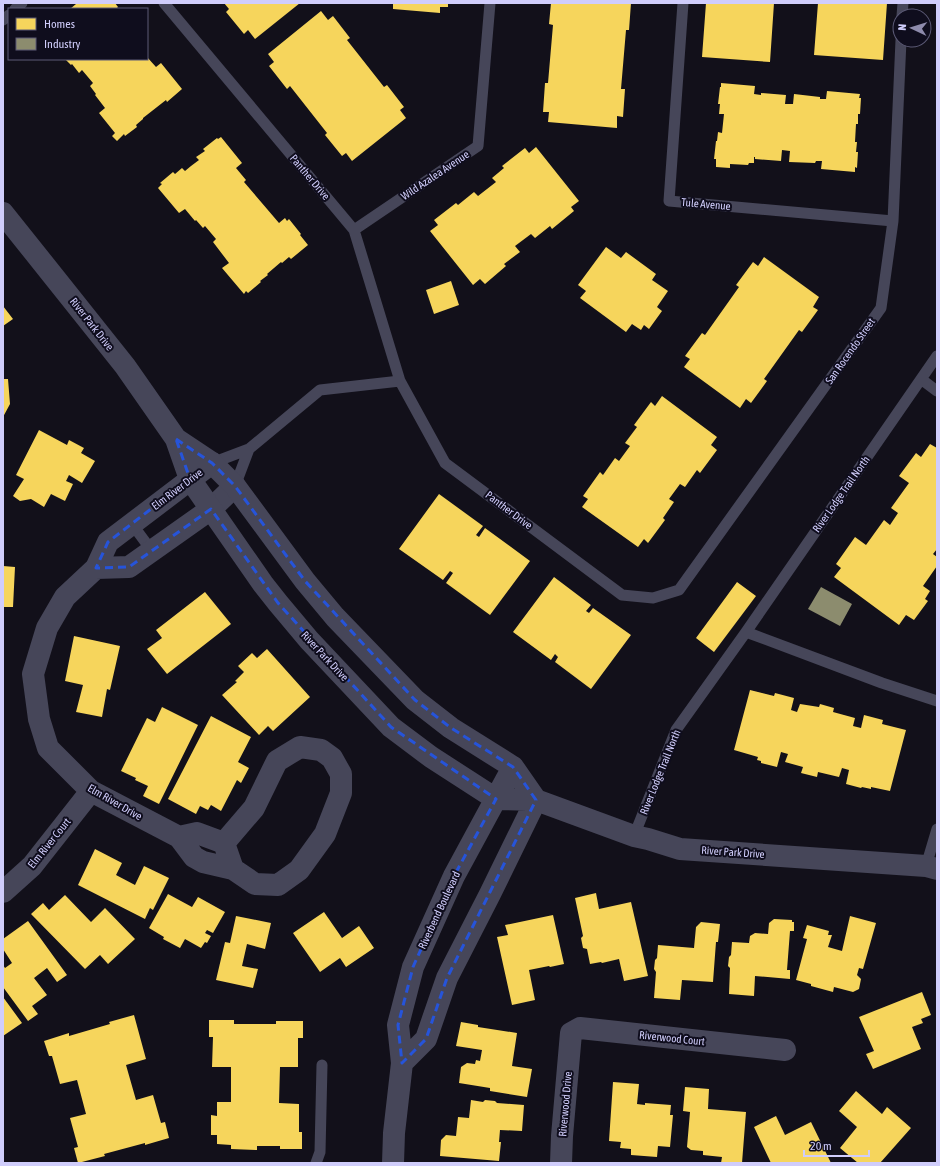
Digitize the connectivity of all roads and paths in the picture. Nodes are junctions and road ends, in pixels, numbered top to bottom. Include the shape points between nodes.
1 (164, 3) edge
2 (490, 3) edge
3 (683, 3) edge
4 (901, 48) edge
5 (3, 213) edge
6 (893, 221) junction
7 (354, 230) junction
8 (937, 356) edge
9 (921, 379) junction
10 (400, 381) junction
11 (937, 391) edge
12 (176, 439) junction
13 (249, 449) junction
14 (212, 463) junction
15 (190, 479) junction
16 (235, 486) junction
17 (211, 509) junction
18 (132, 524) junction
19 (152, 550) junction
20 (96, 568) junction
21 (653, 598) joint
22 (746, 632) junction
23 (937, 701) edge
24 (513, 767) junction
25 (91, 791) junction
26 (496, 799) junction
27 (536, 800) junction
28 (937, 829) edge
29 (634, 836) junction
30 (179, 838) junction
31 (224, 843) junction
32 (931, 867) edge
33 (233, 869) junction
34 (3, 892) edge
35 (570, 1044) joint
36 (785, 1050) dead end
37 (402, 1063) junction
38 (322, 1065) dead end
39 (316, 1163) edge
40 (393, 1163) edge
41 (561, 1163) edge

1 - 7 lane, Panther Drive
2 - 7 lane, Wild Azalea Avenue via 478,146
3 - 6 lane, Tule Avenue via 669,201
4 - 6 lane, San Rocendo Street
5 - 12 street, River Park Drive via 125,366
6 - 21 lane, San Rocendo Street via 881,308 680,590
7 - 10 lane, Panther Drive
8 - 9 lane, River Lodge Trail North
9 - 11 lane
9 - 22 lane, River Lodge Trail North
10 - 13 lane via 320,390
10 - 21 lane, Panther Drive via 445,463 622,595
12 - 14 street, River Park Drive
12 - 15 street, River Park Drive
13 - 14 lane
13 - 16 lane
14 - 15 street, Elm River Drive
14 - 16 street, River Park Drive
15 - 17 street, River Park Drive
15 - 18 street, Elm River Drive
16 - 17 street
16 - 24 street, River Park Drive via 305,581 415,700 451,728
17 - 19 street
17 - 26 street, River Park Drive via 278,603 309,640 391,727 431,757
18 - 19 lane
18 - 20 street, Elm River Drive via 108,542
19 - 20 street via 129,567
20 - 25 street, Elm River Drive via 65,597 47,628 33,674 39,719 48,748
22 - 23 lane
22 - 29 lane, River Lodge Trail North via 676,730
24 - 26 street, Riverbend Boulevard
24 - 27 street, River Park Drive
25 - 30 street, Elm River Drive
25 - 34 street, Elm River Court via 32,866
26 - 27 street, River Park Drive
26 - 37 street, Riverbend Boulevard via 454,876 413,967 398,1025
27 - 29 street, River Park Drive
27 - 37 street via 447,978 426,1039
28 - 32 lane
29 - 32 street, River Park Drive via 680,849
30 - 31 street via 197,833
30 - 33 street, Elm River Drive via 194,857 203,862
31 - 33 street
31 - 33 street, Elm River Drive via 254,808 277,761 300,747 321,750 332,758 341,774 341,793 325,834 299,870 278,885 255,884
35 - 36 street, Riverwood Court via 571,1033 580,1028
35 - 41 street, Riverwood Drive
37 - 40 street, Riverbend Boulevard
38 - 39 lane via 320,1152

